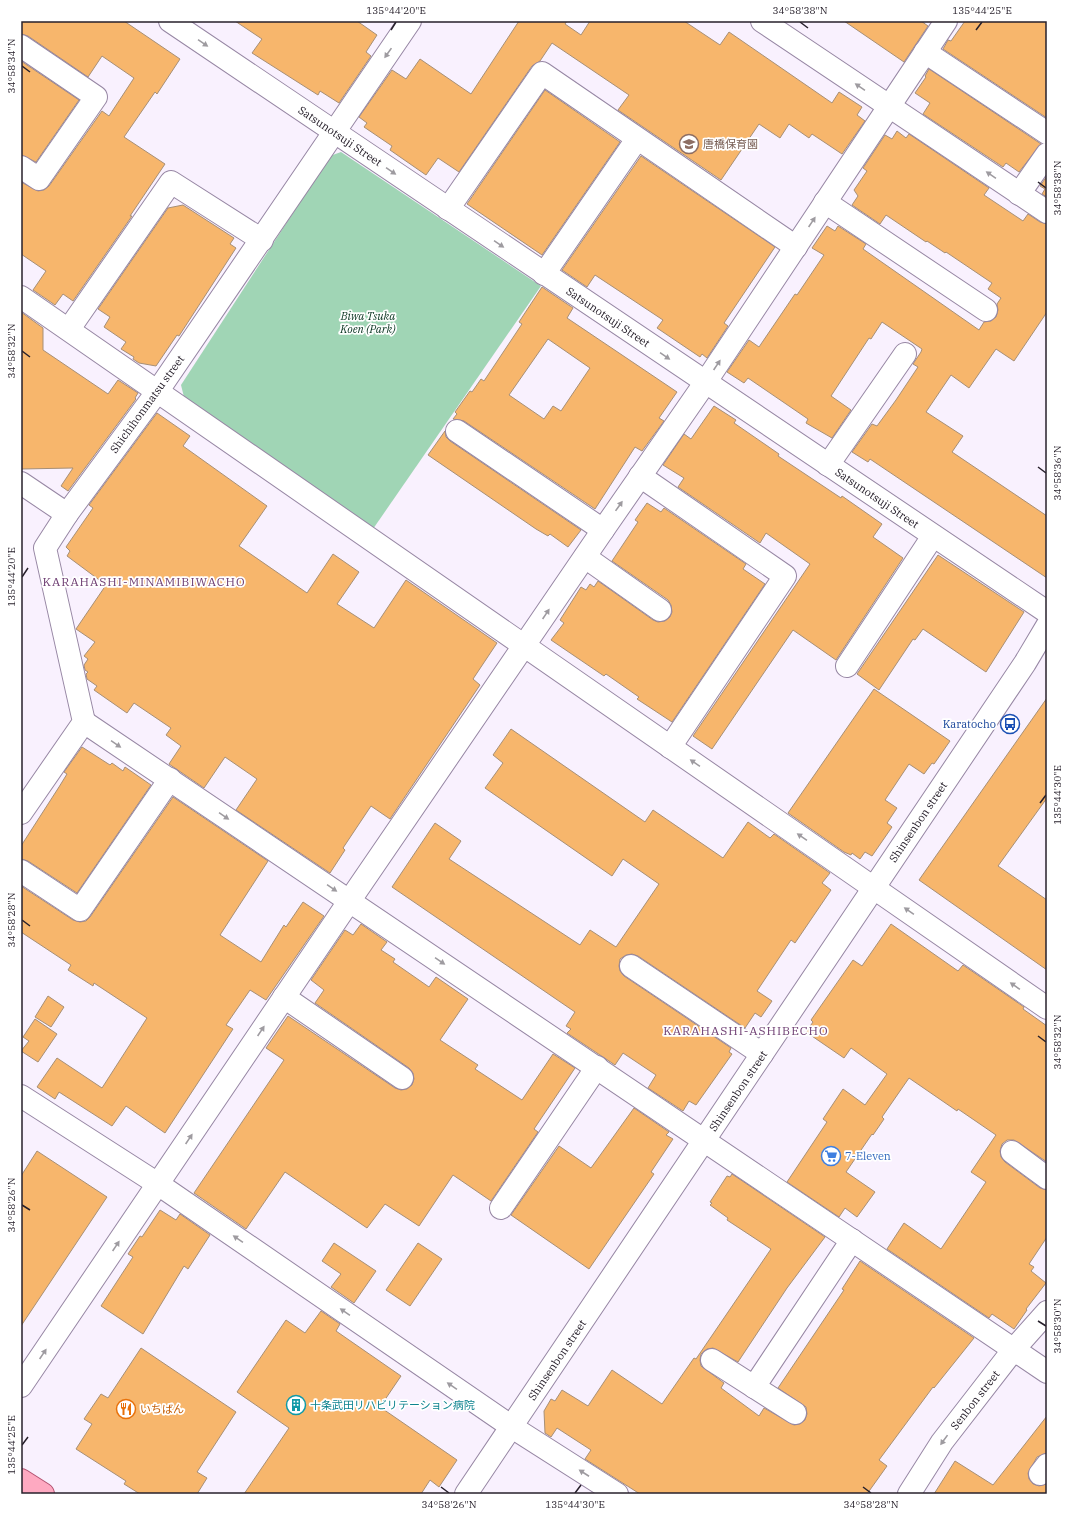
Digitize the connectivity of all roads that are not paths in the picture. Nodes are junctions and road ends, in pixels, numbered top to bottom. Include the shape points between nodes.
1 (170, 21) edge
2 (410, 21) edge
3 (762, 21) edge
4 (946, 21) edge
5 (21, 46) edge
6 (925, 52) junction
7 (889, 106) junction
8 (334, 132) junction
9 (1047, 134) edge
10 (637, 139) junction
11 (1047, 154) edge
12 (21, 167) edge
13 (1019, 194) junction
14 (825, 202) junction
15 (448, 209) junction
16 (1047, 212) edge
17 (262, 240) junction
18 (796, 247) junction
19 (544, 274) junction
20 (21, 297) edge
21 (986, 310) dead end
22 (69, 330) junction
23 (906, 354) dead end
24 (705, 383) junction
25 (158, 392) junction
26 (457, 431) dead end
27 (828, 465) junction
28 (640, 476) junction
29 (21, 483) edge
30 (67, 514) junction
31 (603, 530) junction
32 (933, 536) junction
33 (584, 557) junction
34 (660, 610) dead end
35 (1047, 612) edge
36 (1047, 626) edge
37 (524, 646) junction
38 (847, 666) dead end
39 (84, 722) junction
40 (670, 747) junction
41 (170, 779) junction
42 (21, 813) edge
43 (21, 871) edge
44 (874, 887) junction
45 (350, 900) junction
46 (631, 966) dead end
47 (284, 997) junction
48 (1047, 1008) edge
49 (762, 1054) junction
50 (597, 1067) junction
51 (402, 1078) dead end
52 (21, 1096) edge
53 (705, 1140) junction
54 (1012, 1152) dead end
55 (1047, 1178) edge
56 (158, 1184) junction
57 (501, 1208) dead end
58 (852, 1240) junction
59 (1047, 1312) edge
60 (1014, 1350) junction
61 (712, 1360) dead end
62 (1047, 1372) edge
63 (21, 1386) edge
64 (754, 1387) junction
65 (795, 1413) dead end
66 (512, 1427) junction
67 (21, 1480) edge
68 (43, 1494) edge
69 (466, 1494) edge
70 (617, 1494) edge
71 (909, 1494) edge

1 -> 8 street, Satsunotsuji Street
2 -> 8 street, Shichihonmatsu street
7 -> 3 street
4 - 6 street
5 - 12 street via 96,97 39,179
6 - 7 street
6 - 9 street
13 -> 7 street
7 - 14 street
8 -> 15 street, Satsunotsuji Street
8 - 17 street, Shichihonmatsu street
10 - 15 street via 542,73
10 - 18 street
10 - 19 street
11 - 13 street
13 - 16 street
18 -> 14 street
14 - 21 street
15 -> 19 street, Satsunotsuji Street
17 - 22 street via 171,182
17 - 25 street, Shichihonmatsu street
24 -> 18 street
19 -> 24 street, Satsunotsuji Street
20 - 22 street
22 - 25 street
23 - 27 street
24 - 27 street, Satsunotsuji Street
24 - 28 street
25 - 30 street, Shichihonmatsu street
25 - 37 street
26 - 31 street
27 - 32 street, Satsunotsuji Street
31 -> 28 street
28 - 40 street via 785,576
29 - 30 street
30 - 39 street, Shichihonmatsu street via 46,548
31 - 33 street
32 - 35 street, Satsunotsuji Street
32 - 38 street
33 - 34 street
37 -> 33 street
36 - 44 street, Shinsenbon street via 1025,663
37 - 40 street
37 - 45 street
39 -> 41 street
39 - 42 street
44 -> 40 street
41 - 43 street via 80,910
41 -> 45 street
48 -> 44 street
44 - 49 street, Shinsenbon street
45 - 47 street
45 -> 50 street
46 - 49 street
47 - 51 street
56 -> 47 street
49 - 53 street, Shinsenbon street
50 - 53 street
50 - 57 street
52 - 56 street
53 - 58 street
53 - 66 street, Shinsenbon street
54 - 55 street
63 -> 56 street
66 -> 56 street
58 - 60 street
58 - 64 street
59 - 60 street, Senbon street
60 - 62 street
60 -> 71 street, Senbon street via 942,1442
61 - 64 street
64 - 65 street
66 - 69 street, Shinsenbon street
70 -> 66 street
67 - 68 main road

